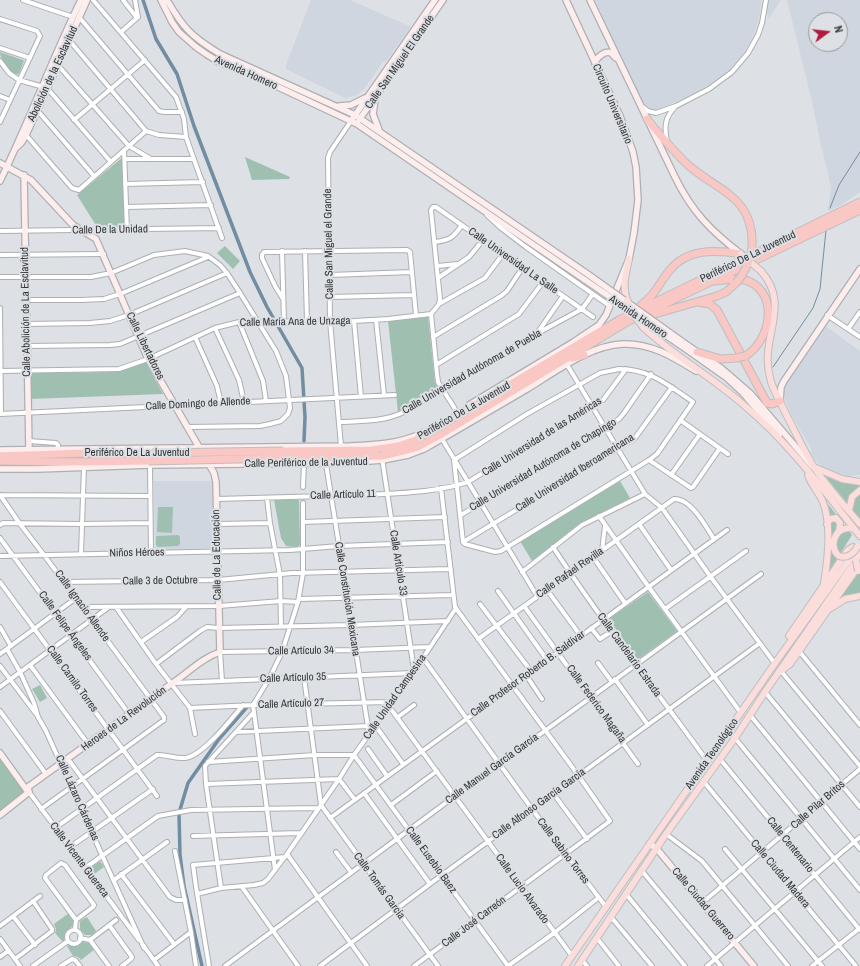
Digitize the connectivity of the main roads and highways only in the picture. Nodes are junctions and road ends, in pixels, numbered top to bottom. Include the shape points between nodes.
1 (82, 0) edge
2 (87, 0) edge
3 (156, 0) edge
4 (167, 0) edge
5 (435, 0) edge
6 (443, 0) edge
7 (566, 0) edge
8 (590, 0) edge
9 (162, 2) edge
10 (76, 17) junction
11 (619, 61) junction
12 (56, 62) junction
13 (595, 63) junction
14 (44, 87) junction
15 (368, 96) junction
16 (375, 97) junction
17 (336, 106) junction
18 (641, 106) joint
19 (358, 117) junction
20 (647, 119) junction
21 (351, 121) junction
22 (357, 124) junction
23 (381, 135) junction
24 (17, 147) junction
25 (0, 163) edge
26 (7, 167) junction
27 (24, 175) junction
28 (0, 180) edge
29 (860, 202) edge
30 (860, 210) edge
31 (741, 254) junction
32 (629, 259) junction
33 (860, 269) edge
34 (587, 278) junction
35 (708, 282) junction
36 (698, 302) junction
37 (624, 321) junction
38 (643, 327) joint
39 (686, 347) junction
40 (697, 352) junction
41 (584, 355) joint
42 (566, 362) junction
43 (524, 371) junction
44 (520, 378) junction
45 (717, 384) junction
46 (780, 401) junction
47 (459, 423) junction
48 (192, 435) junction
49 (444, 438) junction
50 (783, 441) junction
51 (350, 446) junction
52 (200, 448) junction
53 (217, 448) junction
54 (189, 449) junction
55 (0, 450) edge
56 (29, 450) junction
57 (60, 450) junction
58 (368, 450) junction
59 (86, 453) junction
60 (283, 455) junction
61 (0, 456) edge
62 (382, 458) junction
63 (0, 462) edge
64 (150, 463) junction
65 (83, 465) junction
66 (190, 465) junction
67 (208, 465) junction
68 (219, 465) junction
69 (102, 466) joint
70 (815, 468) junction
71 (0, 469) edge
72 (807, 471) junction
73 (215, 475) junction
74 (860, 482) edge
75 (860, 490) edge
76 (849, 511) junction
77 (857, 517) edge
78 (827, 524) junction
79 (860, 524) edge
80 (854, 528) junction
81 (839, 531) junction
82 (860, 536) edge
83 (860, 544) edge
84 (858, 557) edge
85 (859, 574) edge
86 (824, 586) junction
87 (860, 596) edge
88 (827, 611) junction
89 (220, 650) joint
90 (773, 663) junction
91 (780, 670) junction
92 (0, 753) edge
93 (28, 792) junction
94 (0, 815) edge
95 (649, 845) junction
96 (657, 849) junction
97 (565, 966) edge
98 (578, 966) edge
99 (754, 966) edge

1 - 10 main road, Abolición de la Esclavitud
2 - 10 main road, Abolición de la Esclavitud
3 - 9 main road
4 - 17 main road, Avenida Homero via 177,18 201,43
5 - 15 main road, Calle San Miguel El Grande
6 - 16 main road, Calle San Miguel El Grande
7 - 13 main road, Circuito Universitario
8 - 11 main road, Circuito Universitario
9 - 21 main road, Avenida Homero via 180,32 206,54
10 - 12 main road, Abolición de la Esclavitud
10 - 12 main road, Abolición de la Esclavitud via 69,40
11 - 13 main road via 610,52 599,56
11 - 18 main road, Circuito Universitario
12 - 14 main road, Abolición de la Esclavitud
13 - 32 main road, Circuito Universitario via 620,116 636,167 637,213
14 - 24 main road, Abolición de la Esclavitud
14 - 24 main road, Abolición de la Esclavitud via 26,135
15 - 17 main road via 351,105
15 - 19 main road, Calle San Miguel El Grande
16 - 19 main road, Calle San Miguel El Grande
16 - 23 main road via 373,114
17 - 19 main road, Avenida Homero
18 - 20 main road, Avenida Homero
19 - 21 main road, Calle San Miguel El Grande
19 - 22 main road, Calle San Miguel El Grande
19 - 23 main road, Avenida Homero
20 - 31 main road, Avenida Homero via 690,204 708,227
20 - 36 highway, bridge via 689,165 727,191 740,204 751,226 752,248 744,273 722,294
21 - 22 main road, Avenida Homero
22 - 23 main road, Avenida Homero
23 - 34 main road, Avenida Homero
23 - 34 main road, Avenida Homero via 483,210
24 - 26 main road, Abolición de la Esclavitud
25 - 26 main road, Calle Libertadores
26 - 27 main road, Calle Libertadores
26 - 28 main road, Abolición de la Esclavitud
27 - 48 main road, Calle Libertadores via 35,183 73,225 96,239 148,359
27 - 56 main road, Calle Abolición de La Esclavitud
29 - 37 highway, Periférico De La Juventud
30 - 35 highway, Periférico De La Juventud
31 - 37 highway via 711,251 683,259 669,271 653,295
31 - 46 main road, Avenida Homero, bridge via 762,270 769,281 775,302 768,362 772,384
32 - 38 main road, Circuito Universitario, bridge via 624,286 627,300
32 - 43 main road, Calle Periférico de la Juventud via 605,317 598,325
33 - 46 main road via 784,380
34 - 39 main road, Avenida Homero, bridge
35 - 37 highway, Periférico De La Juventud
35 - 40 highway, bridge via 744,280 757,287 766,299 768,312 764,333 756,347 745,356 721,359
36 - 37 highway
36 - 46 highway via 710,304 717,310 767,402 772,404
37 - 42 highway, Periférico De La Juventud
37 - 44 highway, Periférico De La Juventud
38 - 45 main road, Avenida Homero
39 - 40 main road, Avenida Homero
39 - 50 main road, Avenida Homero via 742,392
40 - 70 main road, Avenida Homero via 750,393
41 - 42 highway
41 - 45 main road via 610,345 646,346
42 - 47 highway, Periférico De La Juventud
42 - 49 main road, Calle Periférico de la Juventud
43 - 44 highway
43 - 51 main road, Calle Periférico de la Juventud via 408,439
44 - 58 highway, Periférico De La Juventud via 416,440 398,446
45 - 50 main road, Avenida Homero via 748,408
46 - 70 main road, Avenida Homero
47 - 49 highway
47 - 62 highway, Periférico De La Juventud via 418,447
48 - 52 main road, Calle Libertadores
48 - 54 main road
49 - 62 main road, Calle Periférico de la Juventud via 419,452
50 - 72 main road, Avenida Homero
51 - 53 main road, Calle Periférico de la Juventud
51 - 58 highway
52 - 53 main road, Calle Periférico de la Juventud
52 - 54 main road, Calle Periférico de la Juventud
52 - 67 main road, Calle Libertadores
53 - 68 main road via 214,456
54 - 57 main road, Calle Periférico de la Juventud
54 - 66 main road via 193,457
55 - 56 main road, Calle Periférico de la Juventud
56 - 57 main road, Calle Periférico de la Juventud
57 - 59 highway
58 - 60 highway, Periférico De La Juventud
59 - 60 highway, Periférico De La Juventud, bridge
59 - 61 highway, Periférico De La Juventud
60 - 62 highway, Periférico De La Juventud
60 - 64 highway, Periférico De La Juventud, bridge
62 - 68 main road, Calle Periférico de la Juventud via 326,464
63 - 65 highway, Periférico De La Juventud
64 - 65 highway, Periférico De La Juventud
64 - 66 main road, Calle Periférico de la Juventud
64 - 69 main road, Calle Periférico de la Juventud
65 - 69 highway
65 - 71 main road
66 - 67 main road, Calle Periférico de la Juventud
67 - 68 main road, Calle Periférico de la Juventud
67 - 73 main road
68 - 73 main road
70 - 74 main road via 842,479
70 - 76 main road, Avenida Homero
72 - 78 main road via 822,502
72 - 80 main road, Avenida Homero
73 - 89 main road, Calle de La Educación
75 - 76 main road via 852,497
76 - 77 main road, Avenida Homero
77 - 79 main road, Avenida Homero
78 - 81 main road via 830,519 838,519
78 - 86 main road via 828,555
80 - 81 main road
80 - 82 main road, Avenida Homero
81 - 84 main road, bridge via 835,536 836,554
83 - 84 main road, Avenida Tecnológico, bridge
84 - 85 main road, bridge
84 - 86 main road via 853,547 848,550
84 - 88 main road
84 - 90 main road, Avenida Tecnológico
84 - 91 main road, Avenida Tecnológico
86 - 90 main road
87 - 88 main road via 845,599
88 - 91 main road via 788,666
89 - 93 main road, Heroes de La Revolución via 198,663 173,684 28,787
90 - 95 main road, Avenida Tecnológico
91 - 96 main road, Avenida Tecnológico
92 - 93 main road, Calle Vicente Guereca
93 - 94 main road
95 - 96 main road, Calle Ciudad Guerrero
95 - 97 main road, Avenida Tecnológico
96 - 98 main road, Avenida Tecnológico
96 - 99 main road, Calle Ciudad Guerrero

